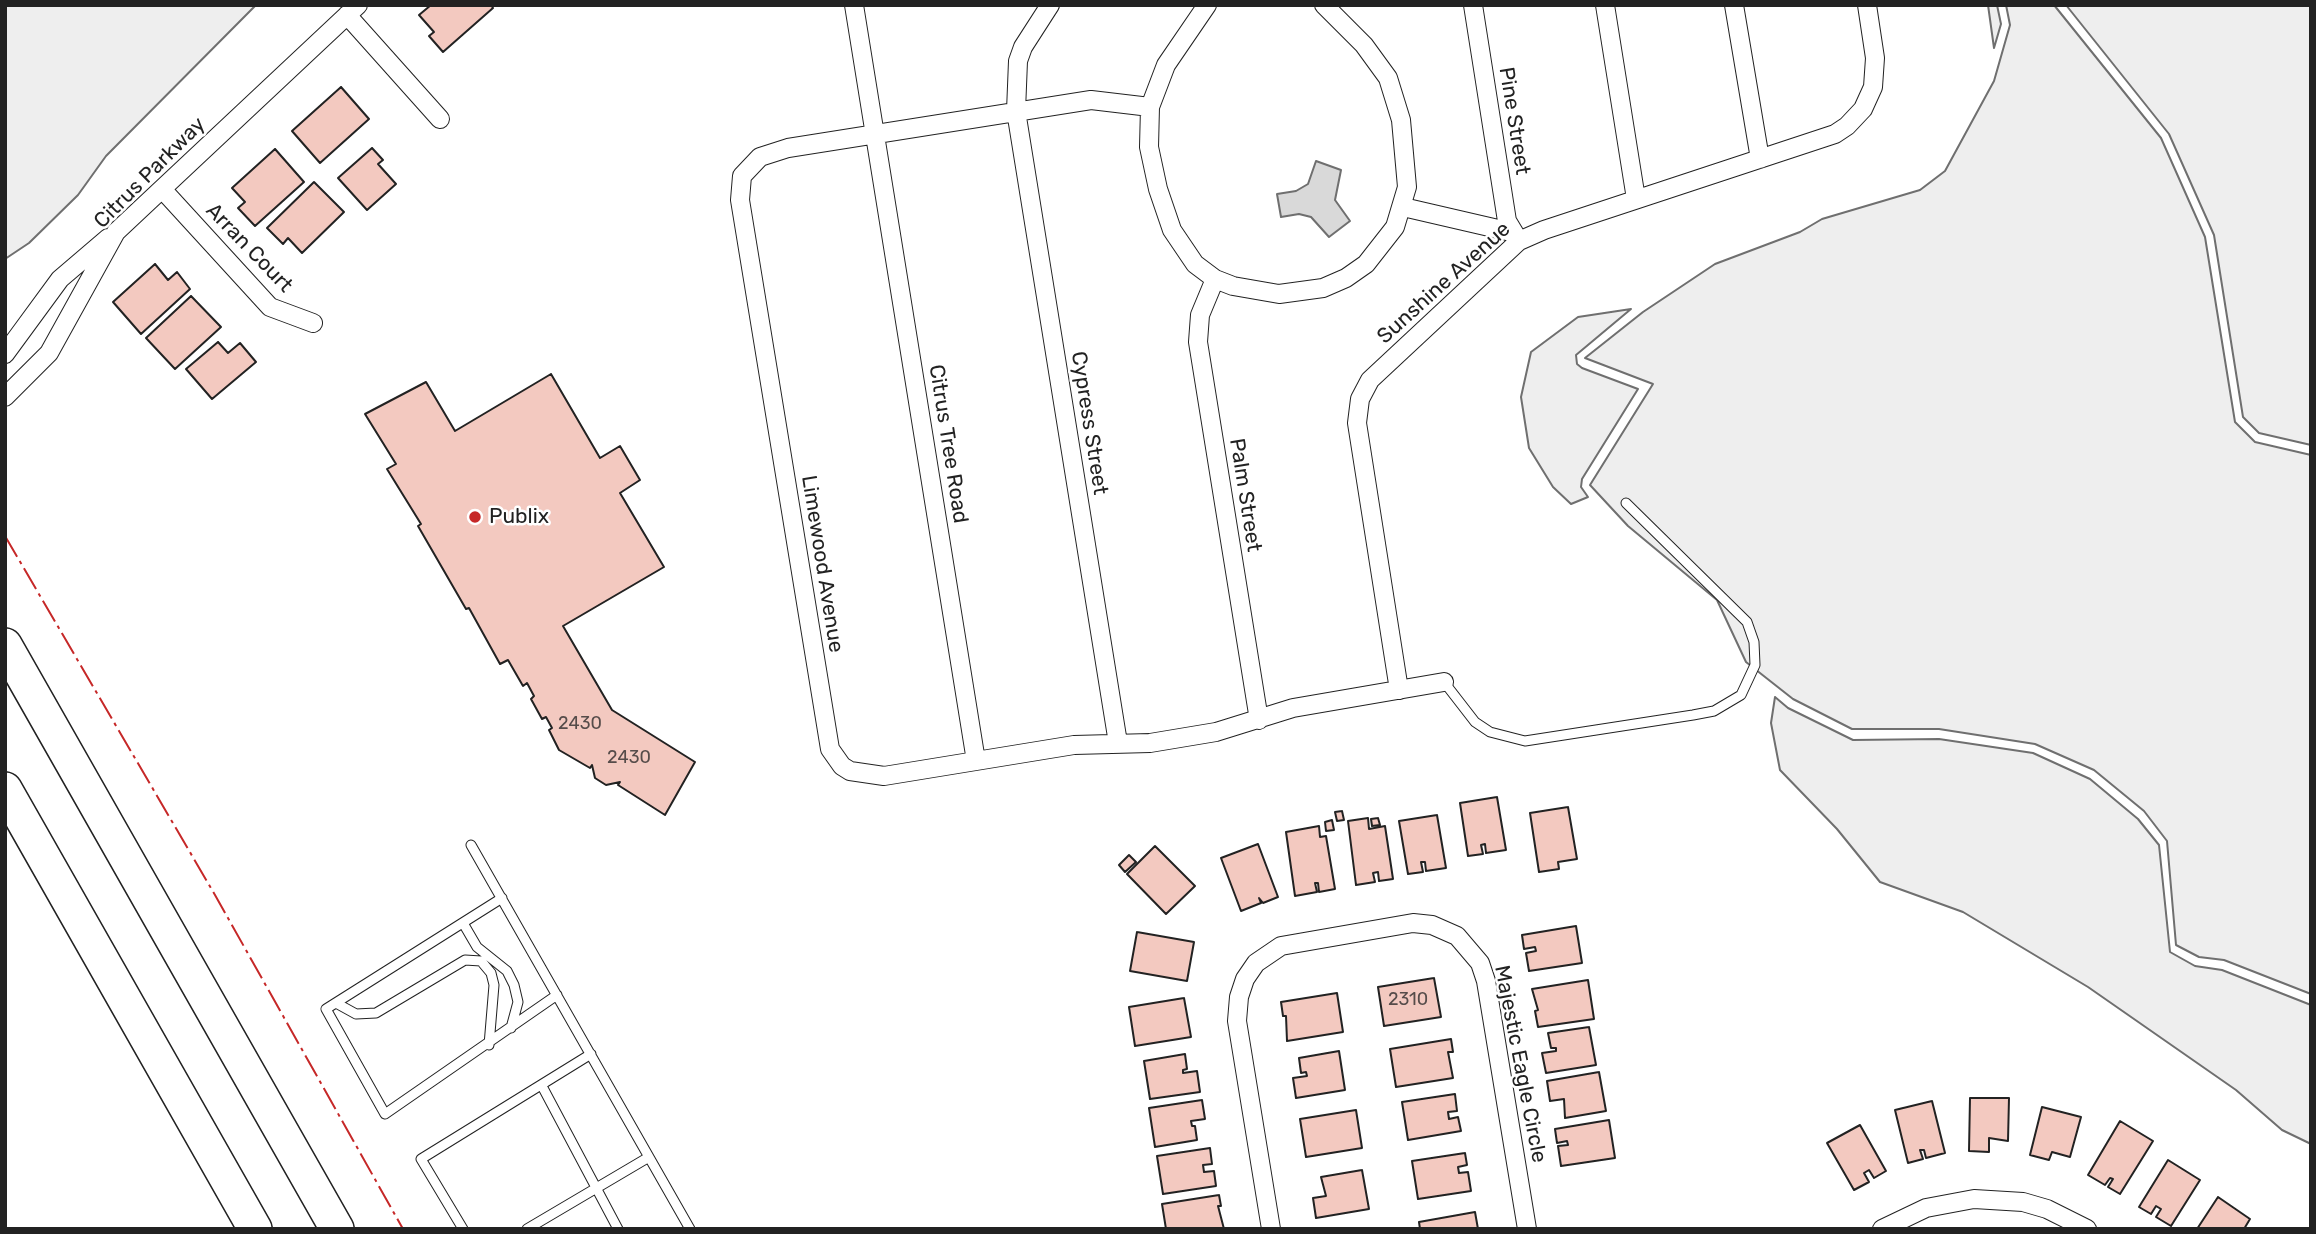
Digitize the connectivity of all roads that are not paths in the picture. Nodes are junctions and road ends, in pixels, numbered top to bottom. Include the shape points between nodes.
1 (855, 5) edge
2 (1050, 5) edge
3 (1207, 5) edge
4 (1324, 5) edge
5 (1473, 5) edge
6 (1605, 5) edge
7 (1734, 5) edge
8 (1867, 5) edge
9 (353, 10) edge
10 (1150, 107) junction
11 (1016, 111) junction
12 (440, 119) dead end
13 (875, 134) junction
14 (1760, 159) junction
15 (162, 189) junction
16 (1636, 199) junction
17 (1404, 206) junction
18 (116, 232) junction
19 (1515, 236) junction
20 (1215, 279) junction
21 (31, 320) junction
22 (313, 323) dead end
23 (59, 337) junction
24 (5, 354) edge
25 (5, 397) edge
26 (1626, 503) dead end
27 (5, 645) edge
28 (1444, 682) joint
29 (1399, 690) junction
30 (1259, 720) junction
31 (1118, 743) junction
32 (976, 761) junction
33 (5, 789) edge
34 (471, 845) dead end
35 (502, 898) junction
36 (463, 923) junction
37 (557, 995) junction
38 (336, 1003) junction
39 (511, 1028) junction
40 (489, 1045) junction
41 (591, 1054) junction
42 (542, 1086) junction
43 (649, 1157) junction
44 (596, 1189) junction
45 (255, 1229) edge
46 (337, 1229) edge
47 (463, 1229) edge
48 (527, 1229) edge
49 (618, 1229) edge
50 (690, 1229) edge
51 (1271, 1229) edge
52 (1527, 1229) edge
53 (1882, 1229) edge
54 (2087, 1229) edge

1 - 13 street, Citrus Tree Road
2 - 11 street, Cypress Street via 1018,61
3 - 10 street via 1166,65
4 - 17 street via 1364,45 1388,78 1405,142
5 - 19 street, Pine Street via 1505,211
6 - 16 street
7 - 14 street
8 - 14 street, Sunshine Avenue via 1875,73 1863,109 1835,134
9 - 12 street
9 - 15 street, Citrus Parkway
10 - 11 street, Limewood Avenue via 1091,100
10 - 20 street via 1149,147 1164,210 1182,247
11 - 13 street, Limewood Avenue
11 - 31 street, Cypress Street
13 - 32 street, Citrus Tree Road
13 - 32 street, Limewood Avenue via 760,157 742,176 742,214 830,749 842,766 871,776
14 - 16 street, Sunshine Avenue
15 - 18 street, Citrus Parkway
15 - 22 street, Arran Court via 270,307
16 - 19 street, Sunshine Avenue
17 - 19 street
17 - 20 street via 1382,246 1366,264 1324,288 1301,293 1253,292
18 - 21 street via 75,263
18 - 23 street, Citrus Parkway
19 - 29 street, Sunshine Avenue via 1370,380 1360,399 1359,438
20 - 30 street, Palm Street via 1200,315 1198,342
21 - 23 street
21 - 24 street
23 - 25 street, Citrus Parkway via 36,369
26 - 28 lane via 1747,622 1755,665 1741,695 1714,711 1525,741 1497,735 1475,722
27 - 46 highway
28 - 29 street, Limewood Avenue
29 - 30 street, Limewood Avenue via 1293,708
30 - 31 street, Limewood Avenue via 1150,743
31 - 32 street, Limewood Avenue via 1074,745
33 - 45 highway
34 - 35 lane
35 - 36 lane
35 - 37 lane
36 - 38 lane
36 - 39 lane via 477,947 508,971 518,1002
37 - 39 lane
37 - 41 lane
38 - 40 lane via 356,1014 376,1013 466,960 481,961 494,985
38 - 40 lane via 326,1009 385,1114
39 - 40 lane
41 - 42 lane
41 - 43 lane
42 - 44 lane
42 - 47 lane via 421,1159
43 - 44 lane
43 - 50 lane
44 - 48 lane
44 - 49 lane
51 - 52 street, Majestic Eagle Circle via 1237,1021 1245,979 1256,963 1281,946 1413,923 1457,936 1480,963
53 - 54 street via 1926,1208 1974,1199 2023,1202

